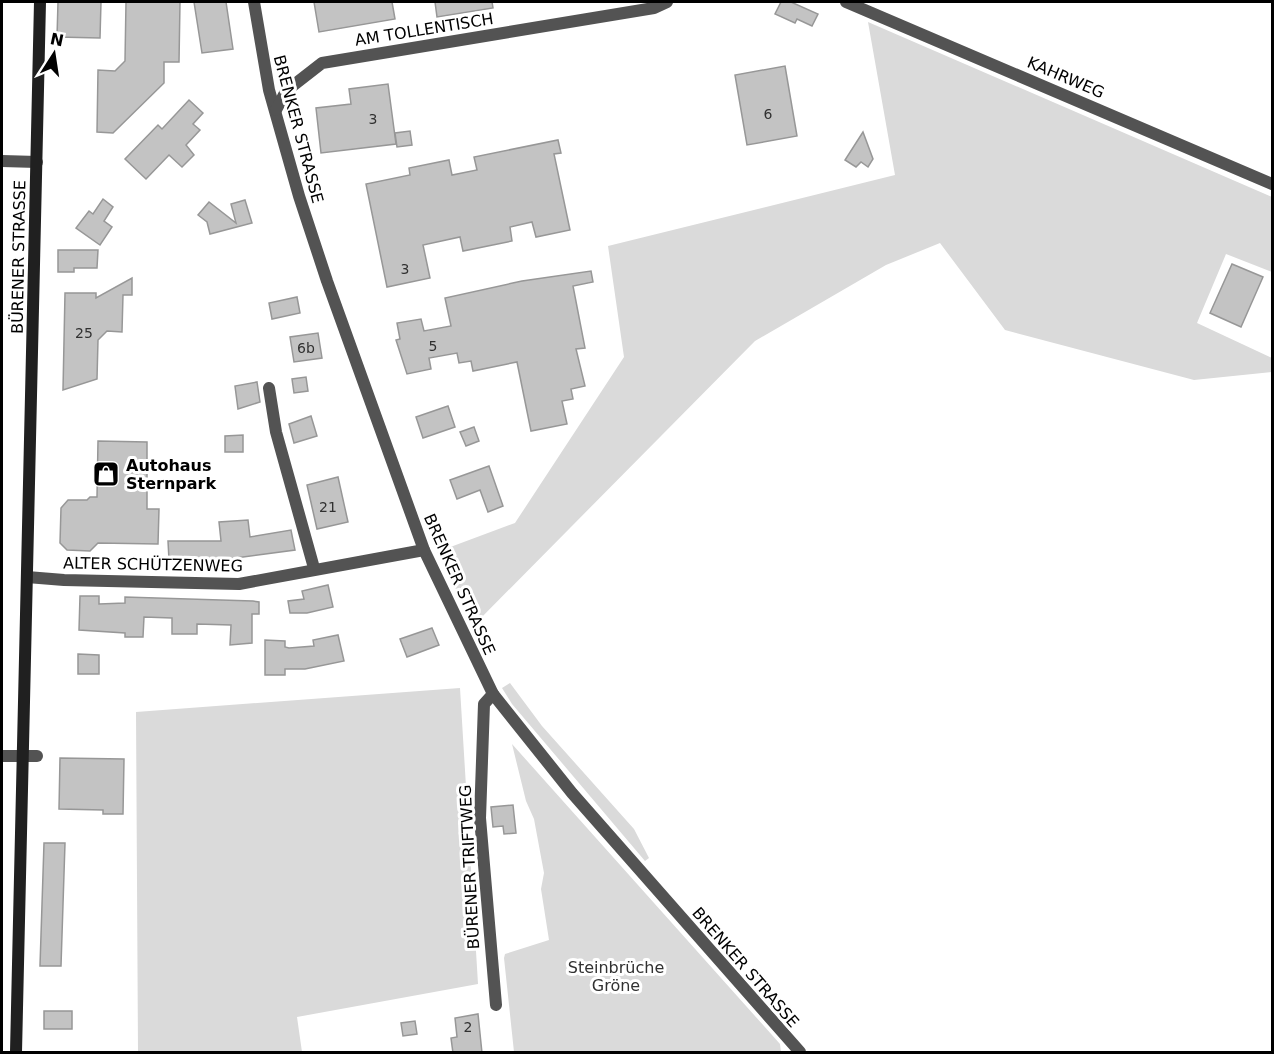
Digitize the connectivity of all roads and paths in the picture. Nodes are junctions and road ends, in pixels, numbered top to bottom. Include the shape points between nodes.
1 (40, 2) edge
2 (254, 2) edge
3 (667, 2) edge
4 (846, 2) edge
5 (276, 110) junction
6 (2, 161) edge
7 (37, 162) junction
8 (1272, 184) edge
9 (269, 388) dead end
10 (424, 550) junction
11 (314, 568) junction
12 (27, 577) junction
13 (493, 694) junction
14 (2, 756) edge
15 (21, 756) junction
16 (37, 756) dead end
17 (496, 1005) dead end
18 (16, 1053) edge
19 (800, 1053) edge

1 - 7 main road, BÜRENER STRASSE
2 - 5 street, BRENKER STRASSE
3 - 5 street, AM TOLLENTISCH via 654,8 322,63 286,91
4 - 8 street, KAHRWEG
5 - 10 street, BRENKER STRASSE via 299,196
6 - 7 street
7 - 12 main road, BÜRENER STRASSE
9 - 11 street via 276,432
10 - 11 street, ALTER SCHÜTZENWEG
10 - 13 street, BRENKER STRASSE
11 - 12 street, ALTER SCHÜTZENWEG via 239,584
12 - 15 main road, BÜRENER STRASSE
13 - 17 street, BÜRENER TRIFTWEG via 484,704 480,808
13 - 19 street, BRENKER STRASSE via 572,793
14 - 15 street
15 - 16 street
15 - 18 main road, BÜRENER STRASSE

